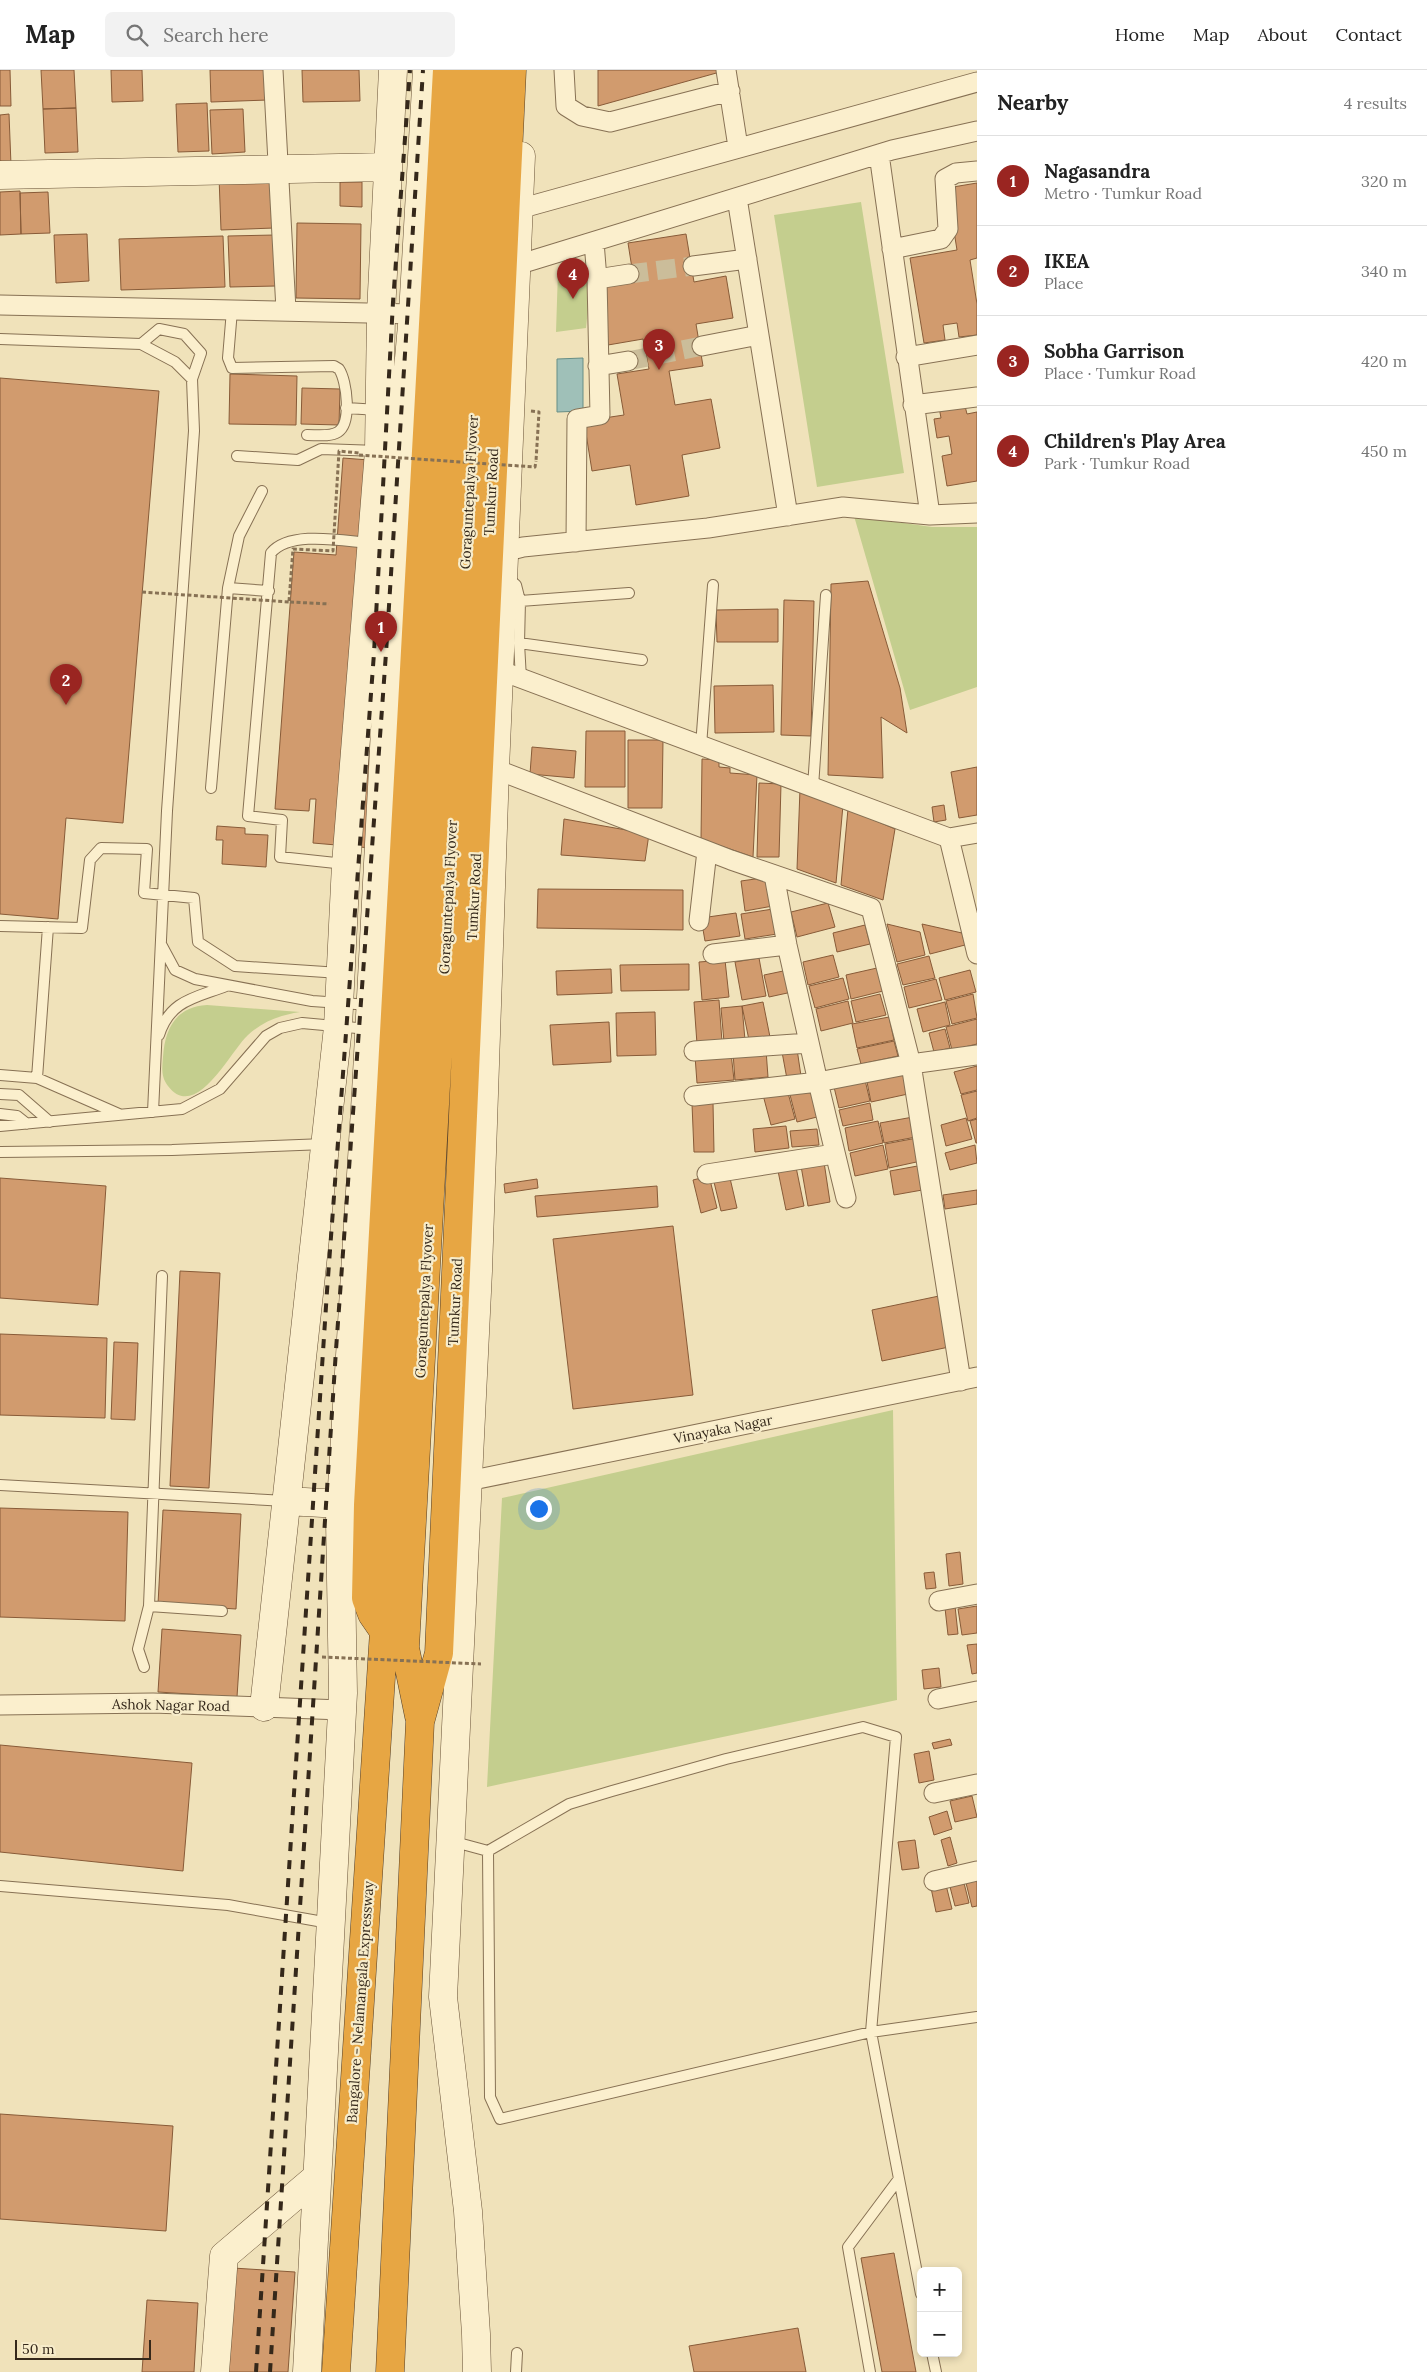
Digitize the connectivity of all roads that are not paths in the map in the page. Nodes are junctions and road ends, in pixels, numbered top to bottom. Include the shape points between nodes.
1 (273, 70) edge
2 (393, 70) edge
3 (427, 70) edge
4 (447, 70) edge
5 (469, 70) edge
6 (492, 70) edge
7 (512, 70) edge
8 (525, 70) edge
9 (564, 70) edge
10 (726, 70) edge
11 (977, 82) edge
12 (730, 91) junction
13 (977, 131) edge
14 (738, 147) junction
15 (879, 154) junction
16 (387, 167) junction
17 (278, 169) junction
18 (977, 171) edge
19 (0, 175) edge
20 (737, 198) junction
21 (519, 209) junction
22 (594, 242) junction
23 (892, 249) junction
24 (747, 259) junction
25 (517, 265) junction
26 (693, 266) tunnel mouth
27 (629, 274) tunnel mouth
28 (598, 279) junction
29 (0, 305) edge
30 (232, 310) junction
31 (286, 310) junction
32 (381, 313) junction
33 (413, 314) junction
34 (759, 335) junction
35 (0, 339) edge
36 (141, 344) junction
37 (702, 346) tunnel mouth
38 (977, 346) edge
39 (906, 357) junction
40 (628, 361) tunnel mouth
41 (598, 366) junction
42 (192, 379) junction
43 (977, 398) edge
44 (913, 406) junction
45 (346, 408) junction
46 (370, 410) junction
47 (307, 435) dead end
48 (379, 451) junction
49 (237, 456) dead end
50 (262, 491) dead end
51 (977, 512) edge
52 (930, 515) junction
53 (788, 516) junction
54 (576, 542) junction
55 (372, 544) junction
56 (504, 563) junction
57 (713, 585) dead end
58 (228, 588) junction
59 (268, 591) junction
60 (629, 594) dead end
61 (826, 595) dead end
62 (520, 601) junction
63 (519, 642) junction
64 (642, 660) dead end
65 (510, 674) junction
66 (701, 746) junction
67 (495, 769) junction
68 (813, 787) junction
69 (211, 788) dead end
70 (977, 833) edge
71 (949, 838) junction
72 (706, 851) junction
73 (346, 864) junction
74 (774, 875) junction
75 (163, 894) junction
76 (973, 920) edge
77 (699, 921) dead end
78 (0, 926) edge
79 (48, 928) junction
80 (160, 944) junction
81 (787, 945) junction
82 (713, 954) dead end
83 (977, 954) edge
84 (342, 973) junction
85 (226, 986) junction
86 (339, 1015) junction
87 (370, 1017) junction
88 (809, 1043) junction
89 (155, 1051) junction
90 (694, 1051) dead end
91 (977, 1055) edge
92 (911, 1064) junction
93 (0, 1075) edge
94 (37, 1078) junction
95 (818, 1082) junction
96 (0, 1094) edge
97 (694, 1096) dead end
98 (153, 1112) junction
99 (0, 1114) edge
100 (122, 1115) junction
101 (50, 1122) junction
102 (27, 1124) junction
103 (0, 1126) edge
104 (326, 1144) junction
105 (0, 1152) edge
106 (834, 1154) junction
107 (707, 1174) dead end
108 (846, 1198) dead end
109 (162, 1276) dead end
110 (969, 1379) edge
111 (468, 1481) junction
112 (0, 1485) edge
113 (155, 1493) junction
114 (286, 1501) junction
115 (341, 1504) junction
116 (977, 1594) edge
117 (939, 1602) dead end
118 (149, 1606) junction
119 (222, 1611) dead end
120 (394, 1639) junction
121 (144, 1667) dead end
122 (977, 1691) edge
123 (938, 1700) dead end
124 (0, 1705) edge
125 (264, 1706) junction
126 (342, 1710) junction
127 (420, 1722) junction
128 (977, 1784) edge
129 (934, 1793) dead end
130 (450, 1841) junction
131 (488, 1851) junction
132 (977, 1871) edge
133 (934, 1881) dead end
134 (0, 1886) edge
135 (330, 1924) junction
136 (977, 2017) edge
137 (871, 2032) junction
138 (317, 2177) junction
139 (898, 2180) junction
140 (917, 2274) edge
141 (517, 2353) dead end
142 (933, 2357) edge
143 (215, 2372) edge
144 (307, 2372) edge
145 (336, 2372) edge
146 (390, 2372) edge
147 (477, 2372) edge
148 (516, 2372) edge
149 (870, 2372) edge
150 (936, 2372) edge

1 - 17 street
2 - 16 street
3 - 33 street
4 - 120 highway via 368,1505 366,1598 372,1614
5 - 120 highway, Goraguntepalya Flyover via 386,1592
6 - 120 highway, Goraguntepalya Flyover
7 - 127 highway, Tumkur Road via 439,1653
8 - 21 street
9 - 12 street via 566,106 582,116 610,122
10 - 12 street
11 - 14 street
12 - 14 street
13 - 15 street
14 - 21 street
15 - 20 street
15 - 23 street
16 - 17 street
16 - 32 street
17 - 19 street
17 - 31 street
18 - 23 street via 956,173 945,179 948,229 941,239
20 - 22 street
20 - 24 street
21 - 25 street
22 - 25 street
22 - 28 street
23 - 39 street
24 - 26 street
24 - 34 street
25 - 56 street
27 - 28 street
28 - 41 street
29 - 30 street
30 - 31 street
30 - 45 lane via 228,358 232,368 334,366 344,381
31 - 32 street
32 - 33 street
32 - 46 street
33 - 87 street via 398,481
34 - 37 street
34 - 53 street
35 - 36 lane
36 - 42 lane via 175,362
36 - 42 lane via 160,329 184,334 201,353
38 - 39 street
39 - 44 street
40 - 41 street
41 - 54 street via 600,415 577,419
42 - 75 lane via 194,431
43 - 44 street
44 - 52 street
45 - 46 lane
45 - 47 lane via 346,422 339,431 328,435
46 - 48 street
48 - 49 lane via 321,449 298,460
48 - 55 street
50 - 58 lane via 239,536
51 - 52 street
52 - 53 street via 843,507
53 - 54 street
54 - 56 street via 523,547
55 - 59 lane via 304,539 277,545 271,552
55 - 73 street
56 - 62 lane via 516,585
56 - 65 street
57 - 66 lane
58 - 59 lane
58 - 69 lane
59 - 73 lane via 248,816 282,820 280,857
60 - 62 lane
61 - 68 lane
62 - 63 lane
63 - 64 lane
63 - 65 lane
65 - 66 street
65 - 67 street
66 - 68 street
67 - 72 street
67 - 111 street
68 - 71 street
70 - 71 street
71 - 76 street
72 - 74 street
72 - 77 street
73 - 84 street
74 - 81 street
74 - 92 street via 871,908
75 - 79 lane via 144,893 147,849 101,848 90,860 88,868 82,928
75 - 80 lane
75 - 84 lane via 194,898 198,942 235,966
76 - 83 street
78 - 79 lane
79 - 94 lane
80 - 85 lane via 175,970 195,979
80 - 89 lane
81 - 82 street
81 - 88 street
84 - 86 street
85 - 86 lane via 312,1002
85 - 89 lane via 178,1004 163,1023
86 - 87 lane
86 - 87 lane
86 - 98 lane via 280,1028 266,1036 220,1089 182,1109
86 - 104 street
87 - 115 street
88 - 90 street
88 - 95 street
89 - 98 lane
91 - 92 street
92 - 95 street
92 - 110 street
93 - 94 lane
94 - 100 lane
95 - 97 street
95 - 106 street
96 - 101 lane via 19,1095
98 - 100 lane
99 - 102 lane via 17,1116
100 - 101 lane
101 - 102 lane
102 - 103 lane
104 - 105 lane
104 - 114 street
106 - 107 street
106 - 108 street
109 - 113 lane
110 - 111 street, Vinayaka Nagar
111 - 130 street
112 - 113 lane
113 - 114 lane
113 - 118 lane
114 - 115 street
114 - 125 street
115 - 126 street
116 - 117 street
118 - 119 lane
118 - 121 lane via 138,1648
120 - 127 highway, Goraguntepalya Flyover
120 - 145 highway, Bangalore - Nelamangala Expressway
122 - 123 street
124 - 125 street, Ashok Nagar Road via 153,1703
125 - 126 street, Ashok Nagar Road
126 - 135 street
127 - 146 highway
128 - 129 street
130 - 131 lane
130 - 147 street via 443,1997 468,2211
131 - 137 lane via 490,2097 500,2119
131 - 137 lane via 569,1804 622,1788 726,1759 863,1728 896,1737
132 - 133 street
134 - 135 lane via 228,1905
135 - 138 street
136 - 137 lane
137 - 139 lane
138 - 143 street via 224,2256
138 - 144 street
139 - 140 lane
139 - 149 lane via 848,2247
141 - 148 lane
142 - 150 lane

